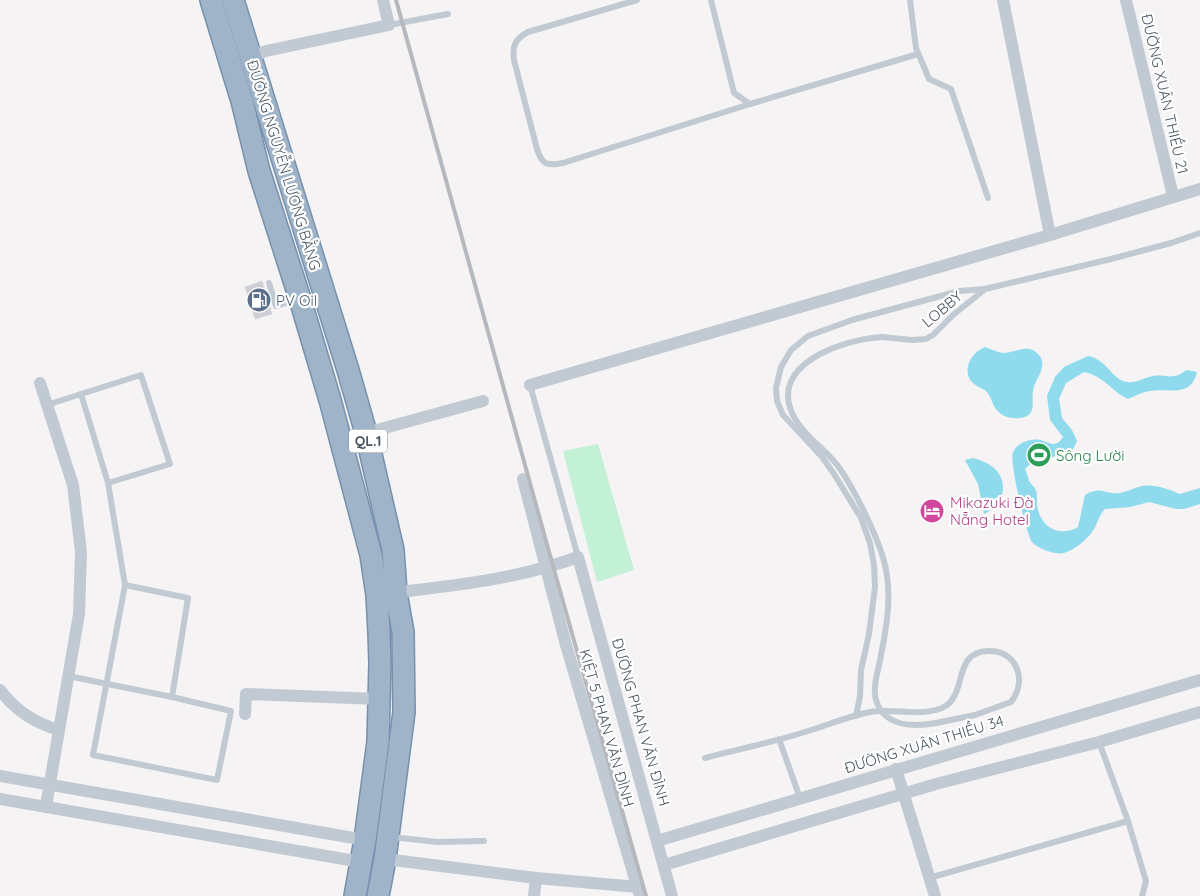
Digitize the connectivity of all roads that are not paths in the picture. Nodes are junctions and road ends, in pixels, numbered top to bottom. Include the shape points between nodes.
1 (211, 0) edge
2 (233, 0) edge
3 (383, 0) edge
4 (637, 0) edge
5 (711, 0) edge
6 (910, 0) edge
7 (1003, 0) edge
8 (1126, 0) edge
9 (448, 14) dead end
10 (389, 25) junction
11 (918, 54) junction
12 (251, 58) junction
13 (231, 66) junction
14 (750, 104) junction
15 (1200, 189) edge
16 (1173, 196) junction
17 (988, 198) dead end
18 (1200, 233) edge
19 (1050, 235) junction
20 (269, 283) dead end
21 (985, 289) junction
22 (300, 299) junction
23 (40, 383) dead end
24 (530, 385) joint
25 (81, 394) junction
26 (483, 401) dead end
27 (47, 405) junction
28 (366, 433) junction
29 (523, 479) dead end
30 (108, 483) junction
31 (578, 558) junction
32 (545, 568) junction
33 (124, 585) junction
34 (386, 594) junction
35 (68, 676) junction
36 (106, 683) junction
37 (1199, 683) edge
38 (0, 690) edge
39 (172, 697) junction
40 (379, 699) junction
41 (1200, 712) edge
42 (245, 714) dead end
43 (856, 716) junction
44 (59, 730) junction
45 (779, 739) junction
46 (1100, 742) junction
47 (705, 758) dead end
48 (896, 769) junction
49 (0, 776) edge
50 (49, 784) junction
51 (904, 794) junction
52 (800, 798) junction
53 (0, 799) edge
54 (46, 806) junction
55 (1128, 821) junction
56 (388, 837) junction
57 (365, 840) junction
58 (657, 840) junction
59 (484, 841) dead end
60 (385, 859) junction
61 (361, 862) junction
62 (664, 865) junction
63 (536, 878) junction
64 (930, 878) junction
65 (639, 892) edge
66 (355, 896) edge
67 (378, 896) edge
68 (534, 896) edge
69 (672, 896) edge
70 (935, 896) edge
71 (1142, 896) edge

1 - 13 highway, QL.1
2 - 12 highway, ĐƯỜNG NGUYỄN LƯƠNG BẰNG / QL.1
3 - 10 street
4 - 14 lane via 528,32 516,40 514,60 542,161 547,164 563,163
5 - 14 lane via 734,93
6 - 11 lane
7 - 19 street
8 - 16 street, ĐƯỜNG XUÂN THIỀU 21
9 - 10 lane
10 - 12 street via 266,51
11 - 14 lane
11 - 17 lane via 929,79 951,88
12 - 13 street
12 - 28 highway, ĐƯỜNG NGUYỄN LƯƠNG BẰNG / QL.1
13 - 22 highway, ĐƯỜNG NGUYỄN LƯƠNG BẰNG / QL.1 via 259,171
15 - 16 street
16 - 19 street
18 - 21 lane
19 - 24 street
20 - 22 lane via 276,306
21 - 43 lane via 959,291 852,320 808,336 791,350 781,367 776,388 783,415 834,474 861,518 870,542 875,587
21 - 43 lane, LOBBY, bridge via 933,335 912,340 882,337 853,341 825,352 794,374 790,388 793,415 838,466 851,487 885,564 888,614 875,698 880,709 892,720 904,725 921,726 975,715 1011,702 1020,685 1019,676 1016,664 1008,656 987,651 969,658 964,664 955,697 942,707 920,713 870,712
22 - 34 highway, ĐƯỜNG NGUYỄN LƯƠNG BẰNG / QL.1 via 369,546
23 - 27 street
24 - 31 lane
25 - 27 lane
25 - 30 lane
25 - 30 lane via 141,375 170,464
26 - 28 street
27 - 35 street via 73,485 81,552 79,614
28 - 34 highway, ĐƯỜNG NGUYỄN LƯƠNG BẰNG / QL.1 via 393,550
29 - 32 street, KIỆT 5 PHAN VĂN ĐÌNH
30 - 33 lane
31 - 32 street
31 - 58 street, ĐƯỜNG PHAN VĂN ĐÌNH
32 - 34 street via 468,584
32 - 65 street, KIỆT 5 PHAN VĂN ĐÌNH
33 - 36 lane
33 - 39 lane via 188,598
34 - 40 highway, ĐƯỜNG NGUYỄN LƯƠNG BẰNG / QL.1
34 - 56 highway, ĐƯỜNG NGUYỄN LƯƠNG BẰNG / QL.1 via 403,632 404,712
35 - 36 lane
35 - 44 street
36 - 39 lane
36 - 39 lane via 93,755 217,780 231,711
37 - 48 street, ĐƯỜNG XUÂN THIỀU 34
38 - 44 street via 14,707 43,726
40 - 42 street via 246,694
40 - 57 highway, ĐƯỜNG NGUYỄN LƯƠNG BẰNG / QL.1 via 378,742
41 - 46 street
43 - 45 lane, LOBBY
44 - 50 street
45 - 47 lane, LOBBY
45 - 52 lane
46 - 51 street
46 - 55 lane
48 - 51 street
48 - 52 street, ĐƯỜNG XUÂN THIỀU 34
49 - 50 street
50 - 54 street
50 - 57 street
51 - 62 street
51 - 64 street
52 - 58 street, ĐƯỜNG XUÂN THIỀU 34
53 - 54 street
54 - 61 street
55 - 64 lane
55 - 71 lane via 1146,881
56 - 59 lane via 437,842
56 - 60 highway, ĐƯỜNG NGUYỄN LƯƠNG BẰNG / QL.1
57 - 61 highway, ĐƯỜNG NGUYỄN LƯƠNG BẰNG / QL.1
58 - 62 street, ĐƯỜNG PHAN VĂN ĐÌNH
60 - 63 street
60 - 67 highway, ĐƯỜNG NGUYỄN LƯƠNG BẰNG / QL.1
61 - 66 highway, ĐƯỜNG NGUYỄN LƯƠNG BẰNG / QL.1
62 - 69 street, ĐƯỜNG PHAN VĂN ĐÌNH
63 - 65 street
63 - 68 street
64 - 70 street

